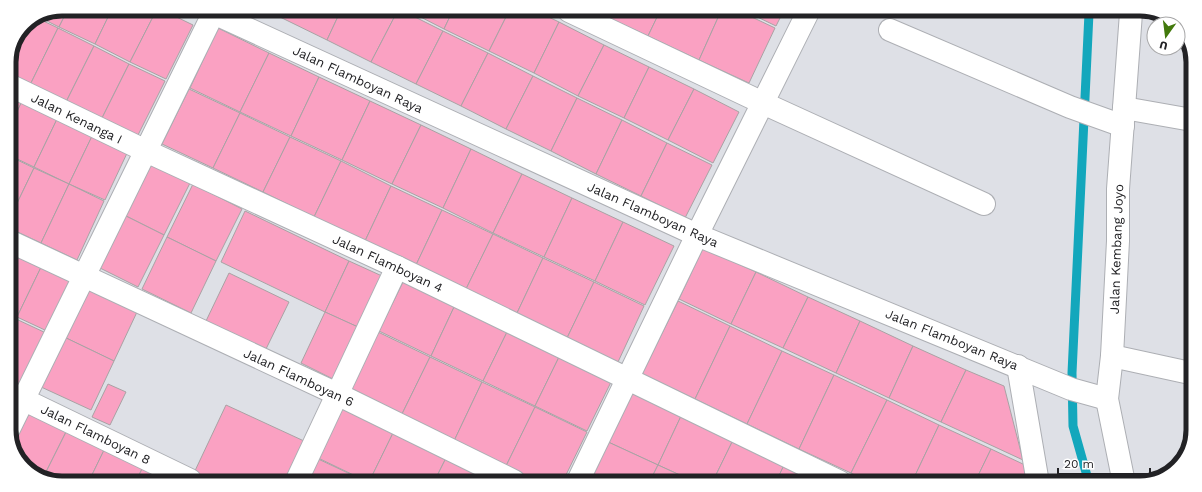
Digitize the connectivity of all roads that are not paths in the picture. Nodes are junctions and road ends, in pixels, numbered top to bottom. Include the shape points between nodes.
1 (210, 16) edge
2 (223, 16) edge
3 (580, 16) edge
4 (806, 16) edge
5 (1131, 16) edge
6 (890, 30) dead end
7 (16, 88) edge
8 (763, 102) junction
9 (1123, 117) junction
10 (1186, 120) edge
11 (146, 151) junction
12 (984, 204) dead end
13 (697, 235) junction
14 (16, 244) edge
15 (397, 267) junction
16 (84, 276) junction
17 (1112, 356) junction
18 (1018, 366) junction
19 (1186, 372) edge
20 (628, 379) junction
21 (337, 394) junction
22 (16, 396) edge
23 (1107, 399) junction
24 (182, 476) edge
25 (299, 476) edge
26 (504, 476) edge
27 (580, 476) edge
28 (828, 476) edge
29 (1037, 476) edge
30 (1123, 476) edge

1 - 11 street
2 - 13 street, Jalan Flamboyan Raya
3 - 8 street
4 - 8 street
5 - 9 street, Jalan Kembang Joyo
6 - 9 street via 1070,107
7 - 11 street, Jalan Kenanga I
8 - 12 street
8 - 13 street
9 - 10 street
9 - 17 street, Jalan Kembang Joyo
11 - 15 street, Jalan Flamboyan 4
11 - 16 street
13 - 18 street, Jalan Flamboyan Raya
13 - 20 street
14 - 16 street, Jalan Flamboyan 6
15 - 20 street, Jalan Flamboyan 4
15 - 21 street
16 - 21 street, Jalan Flamboyan 6
16 - 22 street
17 - 19 street
17 - 23 street, Jalan Kembang Joyo
18 - 23 street, Jalan Flamboyan Raya via 1071,388
18 - 29 street
20 - 27 street
20 - 28 street, Jalan Flamboyan 4
21 - 25 street
21 - 26 street, Jalan Flamboyan 6
22 - 24 street, Jalan Flamboyan 8
23 - 30 street, Jalan Kembang Joyo

